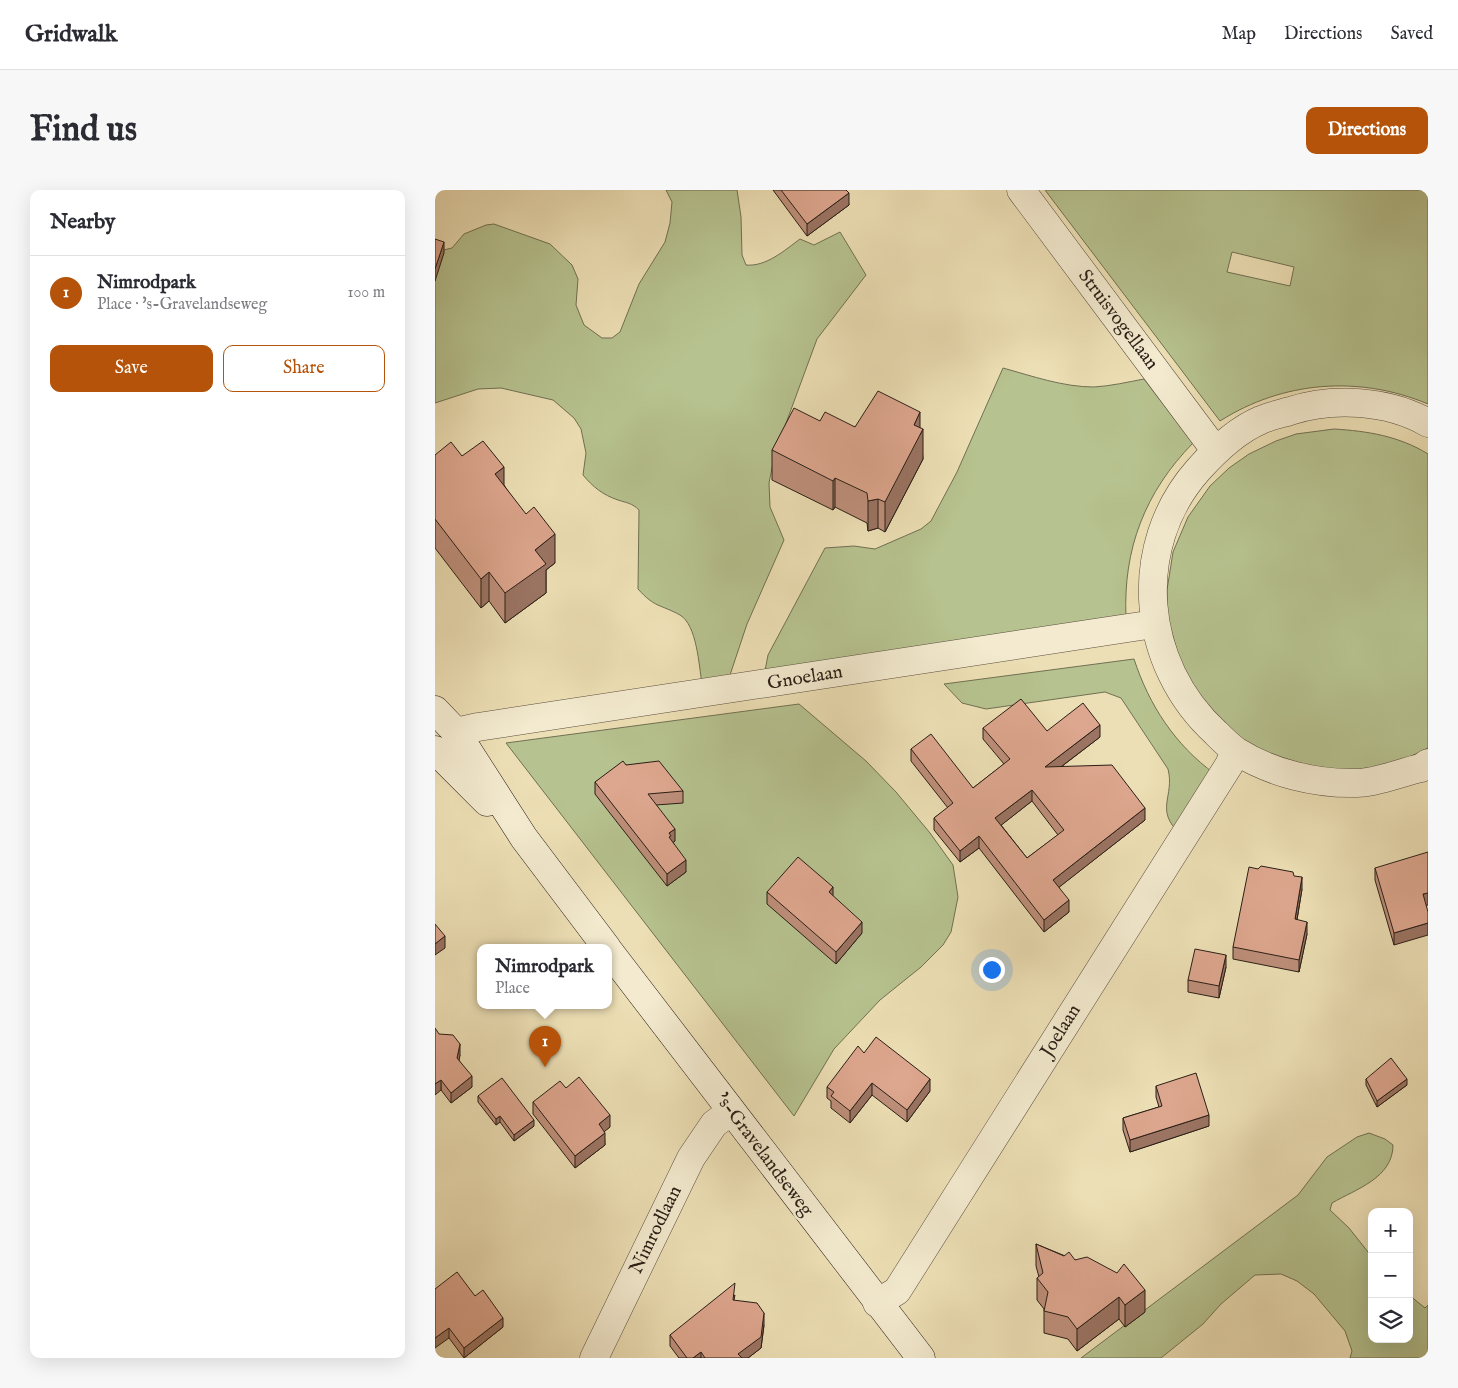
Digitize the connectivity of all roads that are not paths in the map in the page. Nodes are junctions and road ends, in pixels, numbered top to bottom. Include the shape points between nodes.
1 (1021, 190) edge
2 (1428, 423) edge
3 (1215, 450) junction
4 (1155, 624) junction
5 (435, 710) edge
6 (456, 732) junction
7 (435, 750) edge
8 (1235, 750) junction
9 (1428, 763) edge
10 (523, 838) junction
11 (604, 944) edge
12 (612, 954) edge
13 (730, 1112) junction
14 (877, 1303) junction
15 (594, 1358) edge
16 (921, 1358) edge

1 - 3 street, Struisvogellaan
2 - 3 street via 1416,416 1364,403 1311,404 1259,420
3 - 4 street via 1184,486 1162,529 1152,576
4 - 6 street, Gnoelaan
4 - 8 street via 1174,680 1197,716
5 - 6 street, 's-Gravelandseweg
6 - 10 street, 's-Gravelandseweg
7 - 10 street, 's-Gravelandseweg
8 - 9 street via 1294,778 1358,783 1421,768
8 - 14 street, Joelaan via 1229,765 897,1291
10 - 11 street, 's-Gravelandseweg
12 - 13 street, 's-Gravelandseweg
13 - 14 street, 's-Gravelandseweg
13 - 15 street, Nimrodlaan via 714,1124 691,1158
14 - 16 street, 's-Gravelandseweg

